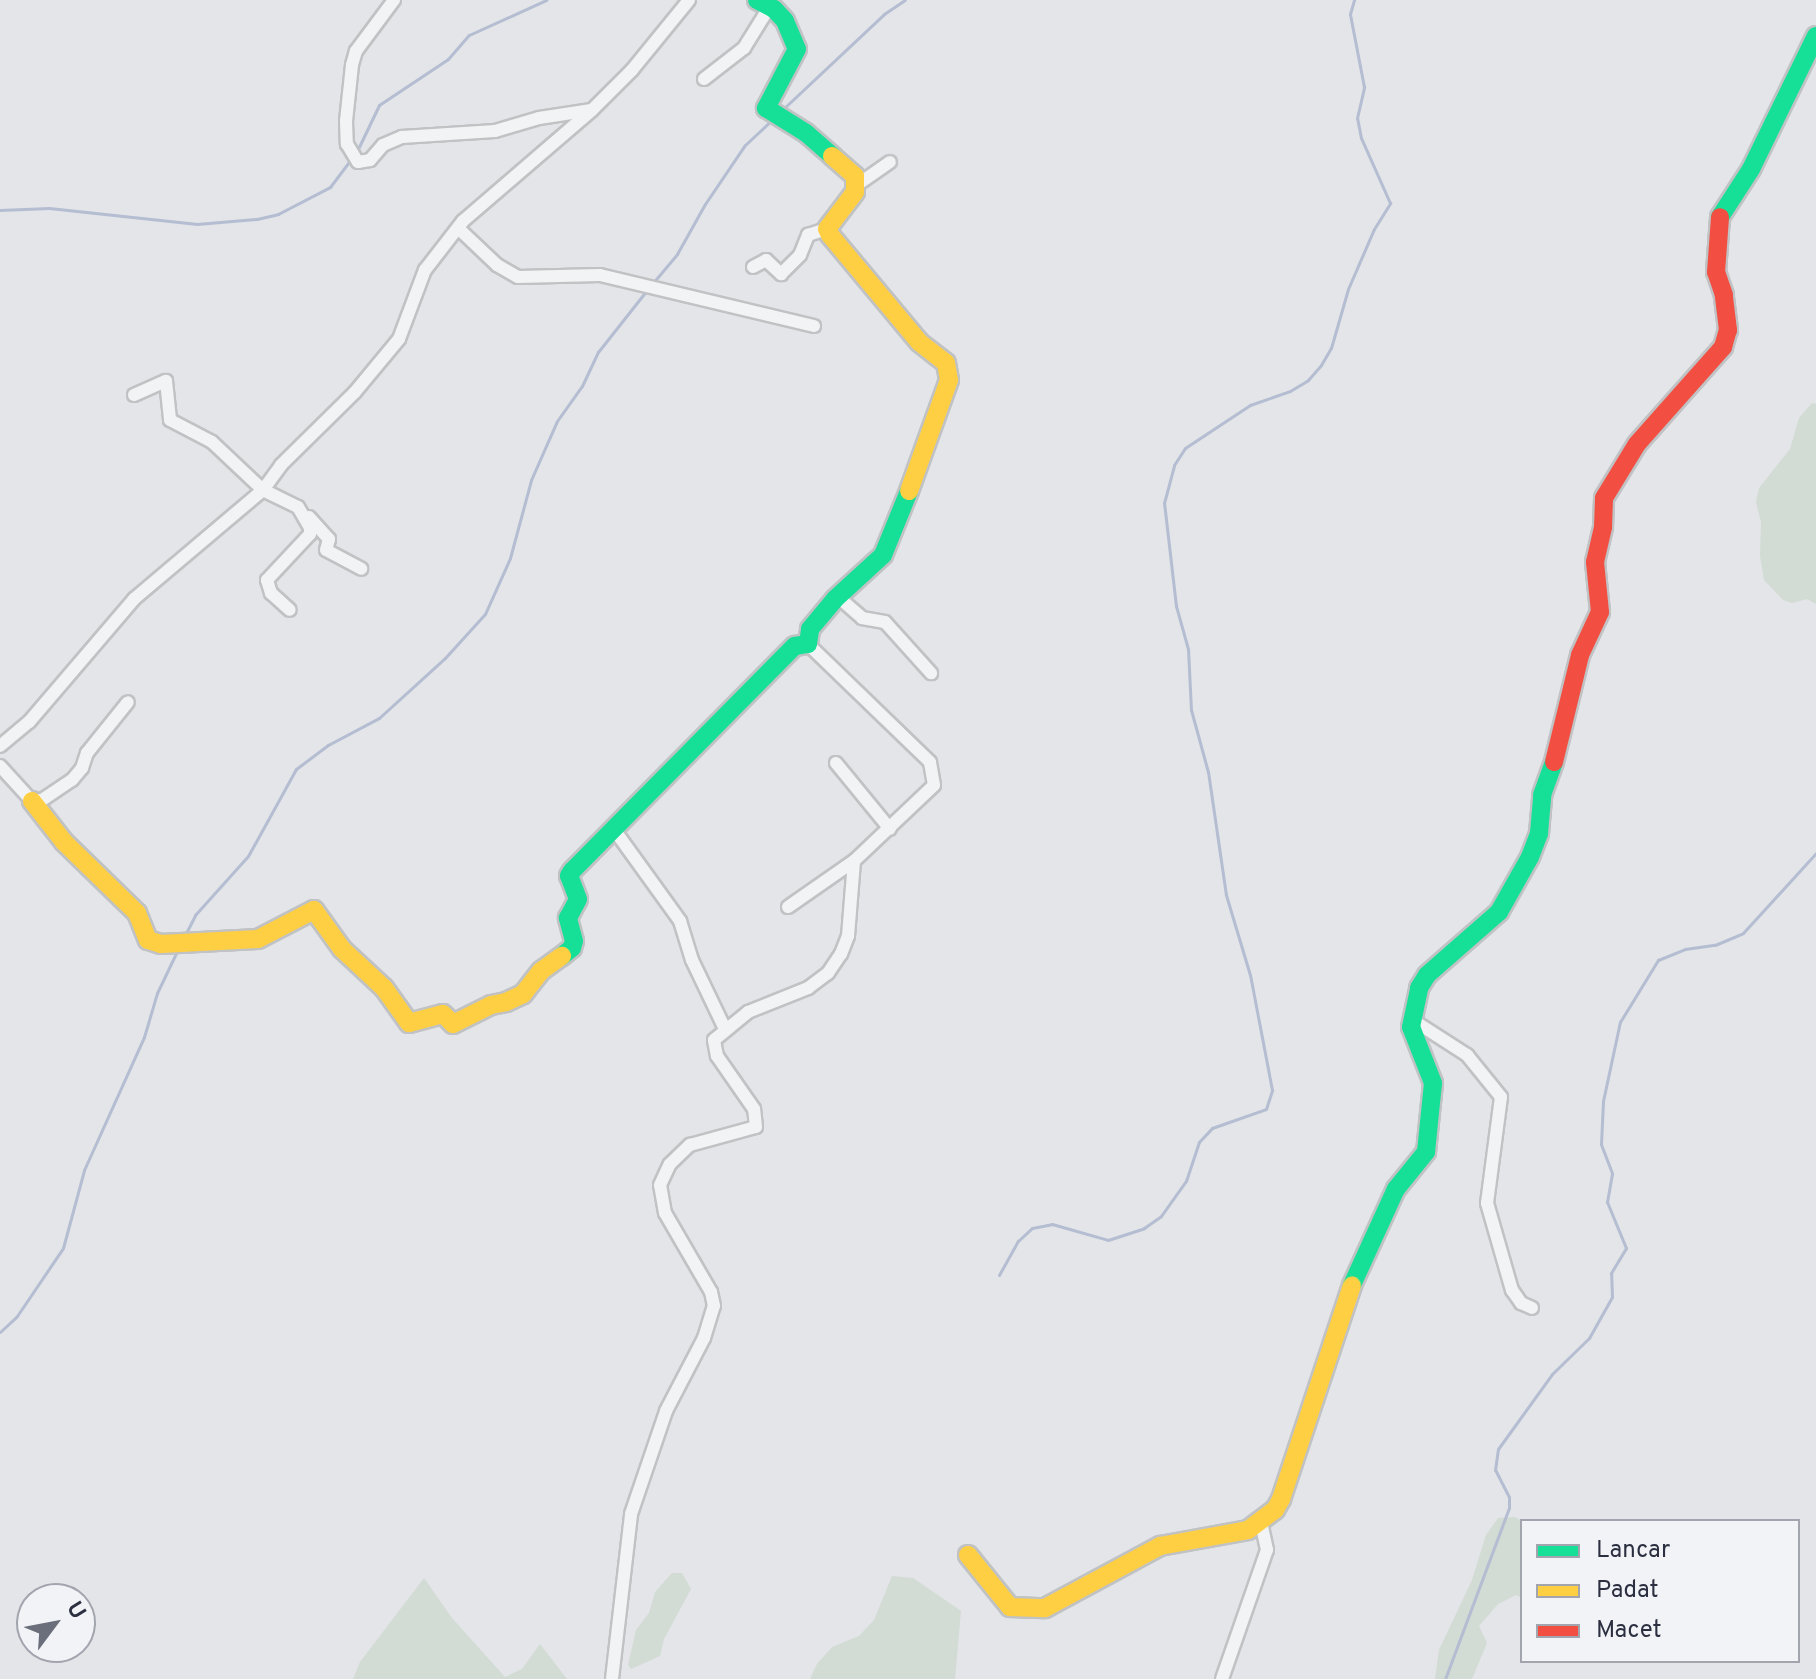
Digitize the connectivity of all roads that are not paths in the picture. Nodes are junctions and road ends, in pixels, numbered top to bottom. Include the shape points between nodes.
1 (394, 0) edge
2 (689, 0) edge
3 (763, 3) edge
4 (1816, 36) edge
5 (704, 79) dead end
6 (592, 110) junction
7 (890, 162) dead end
8 (857, 185) junction
9 (458, 228) junction
10 (827, 229) junction
11 (753, 267) dead end
12 (814, 326) dead end
13 (134, 395) dead end
14 (263, 490) junction
15 (298, 507) junction
16 (361, 569) dead end
17 (837, 596) junction
18 (290, 610) dead end
19 (808, 644) junction
20 (931, 673) dead end
21 (128, 702) dead end
22 (2, 740) edge
23 (836, 763) dead end
24 (0, 766) edge
25 (32, 801) junction
26 (613, 828) junction
27 (890, 829) junction
28 (854, 861) junction
29 (788, 907) dead end
30 (1411, 1019) junction
31 (725, 1029) junction
32 (1532, 1308) dead end
33 (1261, 1522) junction
34 (968, 1555) dead end
35 (612, 1679) edge
36 (1222, 1679) edge

1 - 6 street via 356,51 352,65 347,144 358,162 370,160 383,145 402,137 495,131
2 - 6 street
3 - 5 street via 744,48
3 - 8 street via 785,21 797,49 766,108 850,169
4 - 30 street via 1751,169 1718,220 1716,272 1728,330 1723,347 1637,444 1604,498 1595,562 1600,612 1580,655 1530,857 1491,921 1427,975
6 - 9 street via 479,204
7 - 8 street
8 - 10 street
9 - 12 street via 518,277 600,275
9 - 14 street via 425,270 399,339
10 - 11 street via 808,235 800,255 781,274 766,260
10 - 17 street via 876,294 950,370 890,544
13 - 14 street via 166,381 170,420 212,442
14 - 15 street
14 - 22 street via 134,599 29,722
15 - 16 street via 329,539 326,550
15 - 18 street via 310,534 267,580 271,593
17 - 19 street via 810,629
17 - 20 street via 862,618 885,622
19 - 26 street via 795,646
19 - 27 street via 907,738 934,771 934,785 926,796
21 - 25 street via 72,780
23 - 27 street
24 - 25 street
25 - 26 street via 64,842 137,913 148,940 161,944 258,939 314,910 409,1023 441,1014 453,1024 523,994 534,984 541,971 574,944 568,918 578,899 569,876
26 - 31 street via 680,921
27 - 28 street
28 - 29 street
28 - 31 street via 848,936 836,962 808,988 766,1003
30 - 32 street via 1467,1055 1501,1097 1487,1203 1512,1290
30 - 33 street via 1433,1083 1426,1152 1396,1189 1346,1295 1287,1486 1275,1510
31 - 35 street via 713,1047 754,1109 756,1127 690,1145 670,1164 660,1185 665,1213 714,1306 708,1329 666,1411 631,1514
33 - 34 street via 1224,1537 1160,1546 1045,1608 1010,1607
33 - 36 street via 1267,1550

